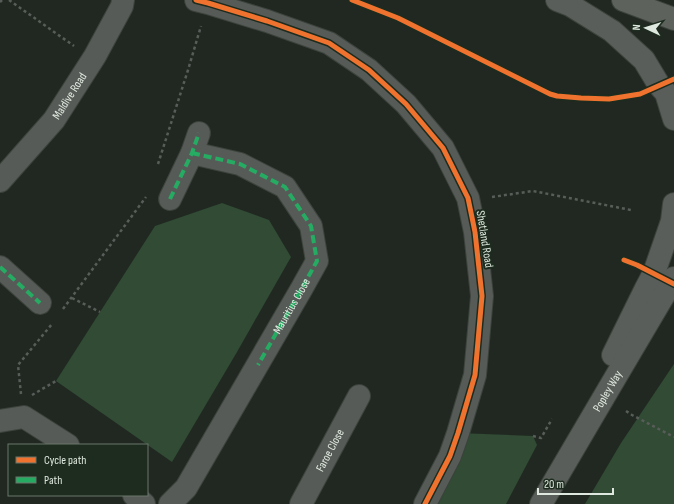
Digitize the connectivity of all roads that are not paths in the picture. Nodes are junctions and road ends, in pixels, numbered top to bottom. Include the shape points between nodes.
1 (124, 0) edge
2 (196, 0) edge
3 (557, 0) edge
4 (623, 0) edge
5 (674, 19) edge
6 (674, 119) edge
7 (199, 133) dead end
8 (192, 153) junction
9 (0, 181) edge
10 (170, 199) dead end
11 (674, 204) edge
12 (0, 267) edge
13 (674, 278) edge
14 (40, 303) dead end
15 (608, 390) junction
16 (359, 396) dead end
17 (0, 421) edge
18 (66, 444) edge
19 (135, 496) edge
20 (144, 504) edge
21 (170, 504) edge
22 (301, 504) edge
23 (425, 504) edge
24 (541, 504) edge

1 - 9 street, Maldive Road via 93,59 54,120
2 - 23 street, Shetland Road via 329,43 369,70 406,104 444,148 468,198 475,232 482,296 475,375 450,456
3 - 6 street via 570,5 612,32 644,60 666,93
4 - 5 highway
7 - 8 street
8 - 10 street
8 - 21 street, Mauritius Close via 240,164 285,187 311,226 317,260 186,488
11 - 15 street via 672,220 654,273 610,362
12 - 14 street
13 - 15 street, Popley Way
15 - 24 street, Popley Way
16 - 22 street, Faroe Close
17 - 18 street via 24,417
19 - 20 street

